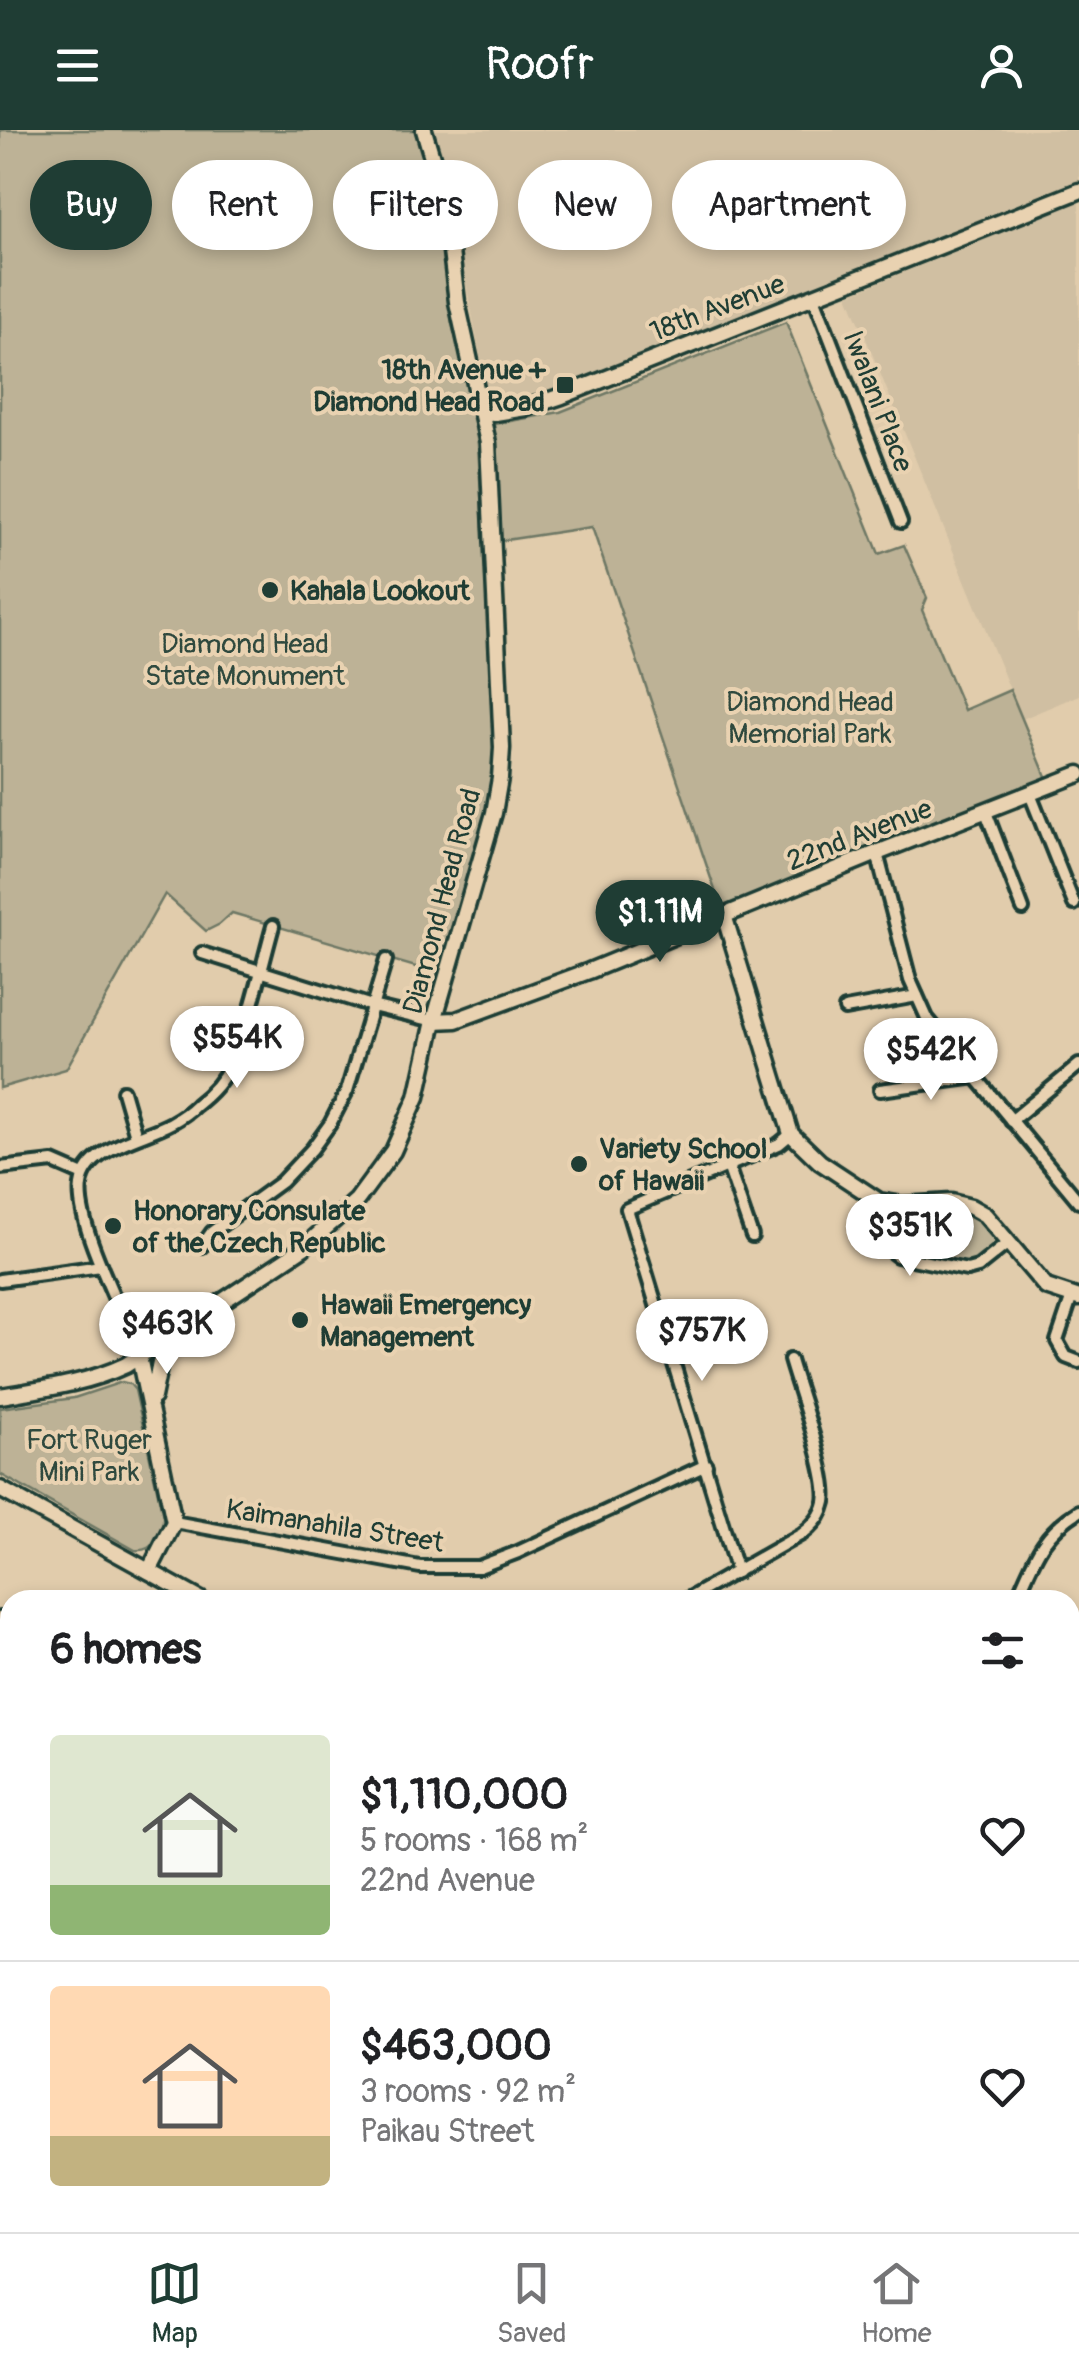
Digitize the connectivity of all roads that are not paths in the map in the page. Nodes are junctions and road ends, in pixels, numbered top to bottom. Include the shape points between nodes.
1 (424, 130) edge
2 (1079, 192) edge
3 (814, 296) junction
4 (483, 416) junction
5 (902, 522) dead end
6 (1079, 774) edge
7 (1030, 794) junction
8 (986, 812) junction
9 (877, 853) junction
10 (1074, 904) dead end
11 (1023, 909) dead end
12 (724, 915) junction
13 (273, 926) dead end
14 (202, 953) dead end
15 (386, 960) dead end
16 (260, 971) junction
17 (917, 996) junction
18 (372, 1006) junction
19 (845, 1010) dead end
20 (434, 1021) junction
21 (1079, 1065) edge
22 (976, 1077) junction
23 (880, 1090) dead end
24 (123, 1091) dead end
25 (1011, 1120) junction
26 (791, 1134) junction
27 (136, 1136) junction
28 (728, 1166) junction
29 (0, 1168) edge
30 (83, 1175) junction
31 (879, 1201) junction
32 (1079, 1202) edge
33 (752, 1236) dead end
34 (1008, 1243) junction
35 (202, 1246) dead end
36 (101, 1266) junction
37 (0, 1280) edge
38 (1075, 1297) edge
39 (180, 1330) junction
40 (139, 1357) junction
41 (790, 1360) dead end
42 (1079, 1362) edge
43 (0, 1396) edge
44 (151, 1408) junction
45 (706, 1464) junction
46 (0, 1489) edge
47 (1079, 1511) edge
48 (174, 1522) junction
49 (149, 1571) junction
50 (738, 1572) junction
51 (183, 1590) edge
52 (705, 1590) edge
53 (1021, 1590) edge

1 - 4 street, Diamond Head Road via 445,202 456,302
2 - 3 street, 18th Avenue
3 - 4 street, 18th Avenue via 562,396
3 - 5 street, Iwalani Place
4 - 20 street, Diamond Head Road via 502,764
6 - 7 street, 22nd Avenue
7 - 8 street, 22nd Avenue
7 - 10 street
8 - 9 street, 22nd Avenue
8 - 11 street
9 - 12 street, 22nd Avenue
9 - 17 street
12 - 20 street, 22nd Avenue via 472,1015
12 - 26 street
13 - 16 street
14 - 16 street, 22nd Avenue
15 - 18 street
16 - 18 street, 22nd Avenue
16 - 27 street via 230,1067 196,1106
17 - 19 street
17 - 22 street
18 - 20 street, 22nd Avenue
18 - 35 street via 347,1091 312,1150
20 - 39 street, Diamond Head Road via 417,1097 392,1150 357,1200 302,1248
21 - 25 street
22 - 23 street
22 - 25 street
24 - 27 street
25 - 32 street
26 - 28 street
26 - 31 street
27 - 30 street via 100,1156
28 - 33 street
28 - 45 street via 627,1209
29 - 30 street via 53,1162
30 - 36 street via 82,1213
31 - 34 street via 971,1207
31 - 34 street via 873,1228 897,1256 966,1270
34 - 38 street via 1046,1287
36 - 37 street
36 - 40 street
38 - 42 street via 1058,1342 1066,1358
39 - 40 street, Diamond Head Road
39 - 44 street via 160,1363
40 - 43 street, Diamond Head Road via 90,1380
40 - 44 street
41 - 50 street via 825,1501 802,1534
44 - 48 street
45 - 48 street, Kaimanahila Street via 479,1567 420,1567
45 - 50 street
46 - 49 street
47 - 53 street via 1054,1527
48 - 49 street
49 - 51 street
50 - 52 street

